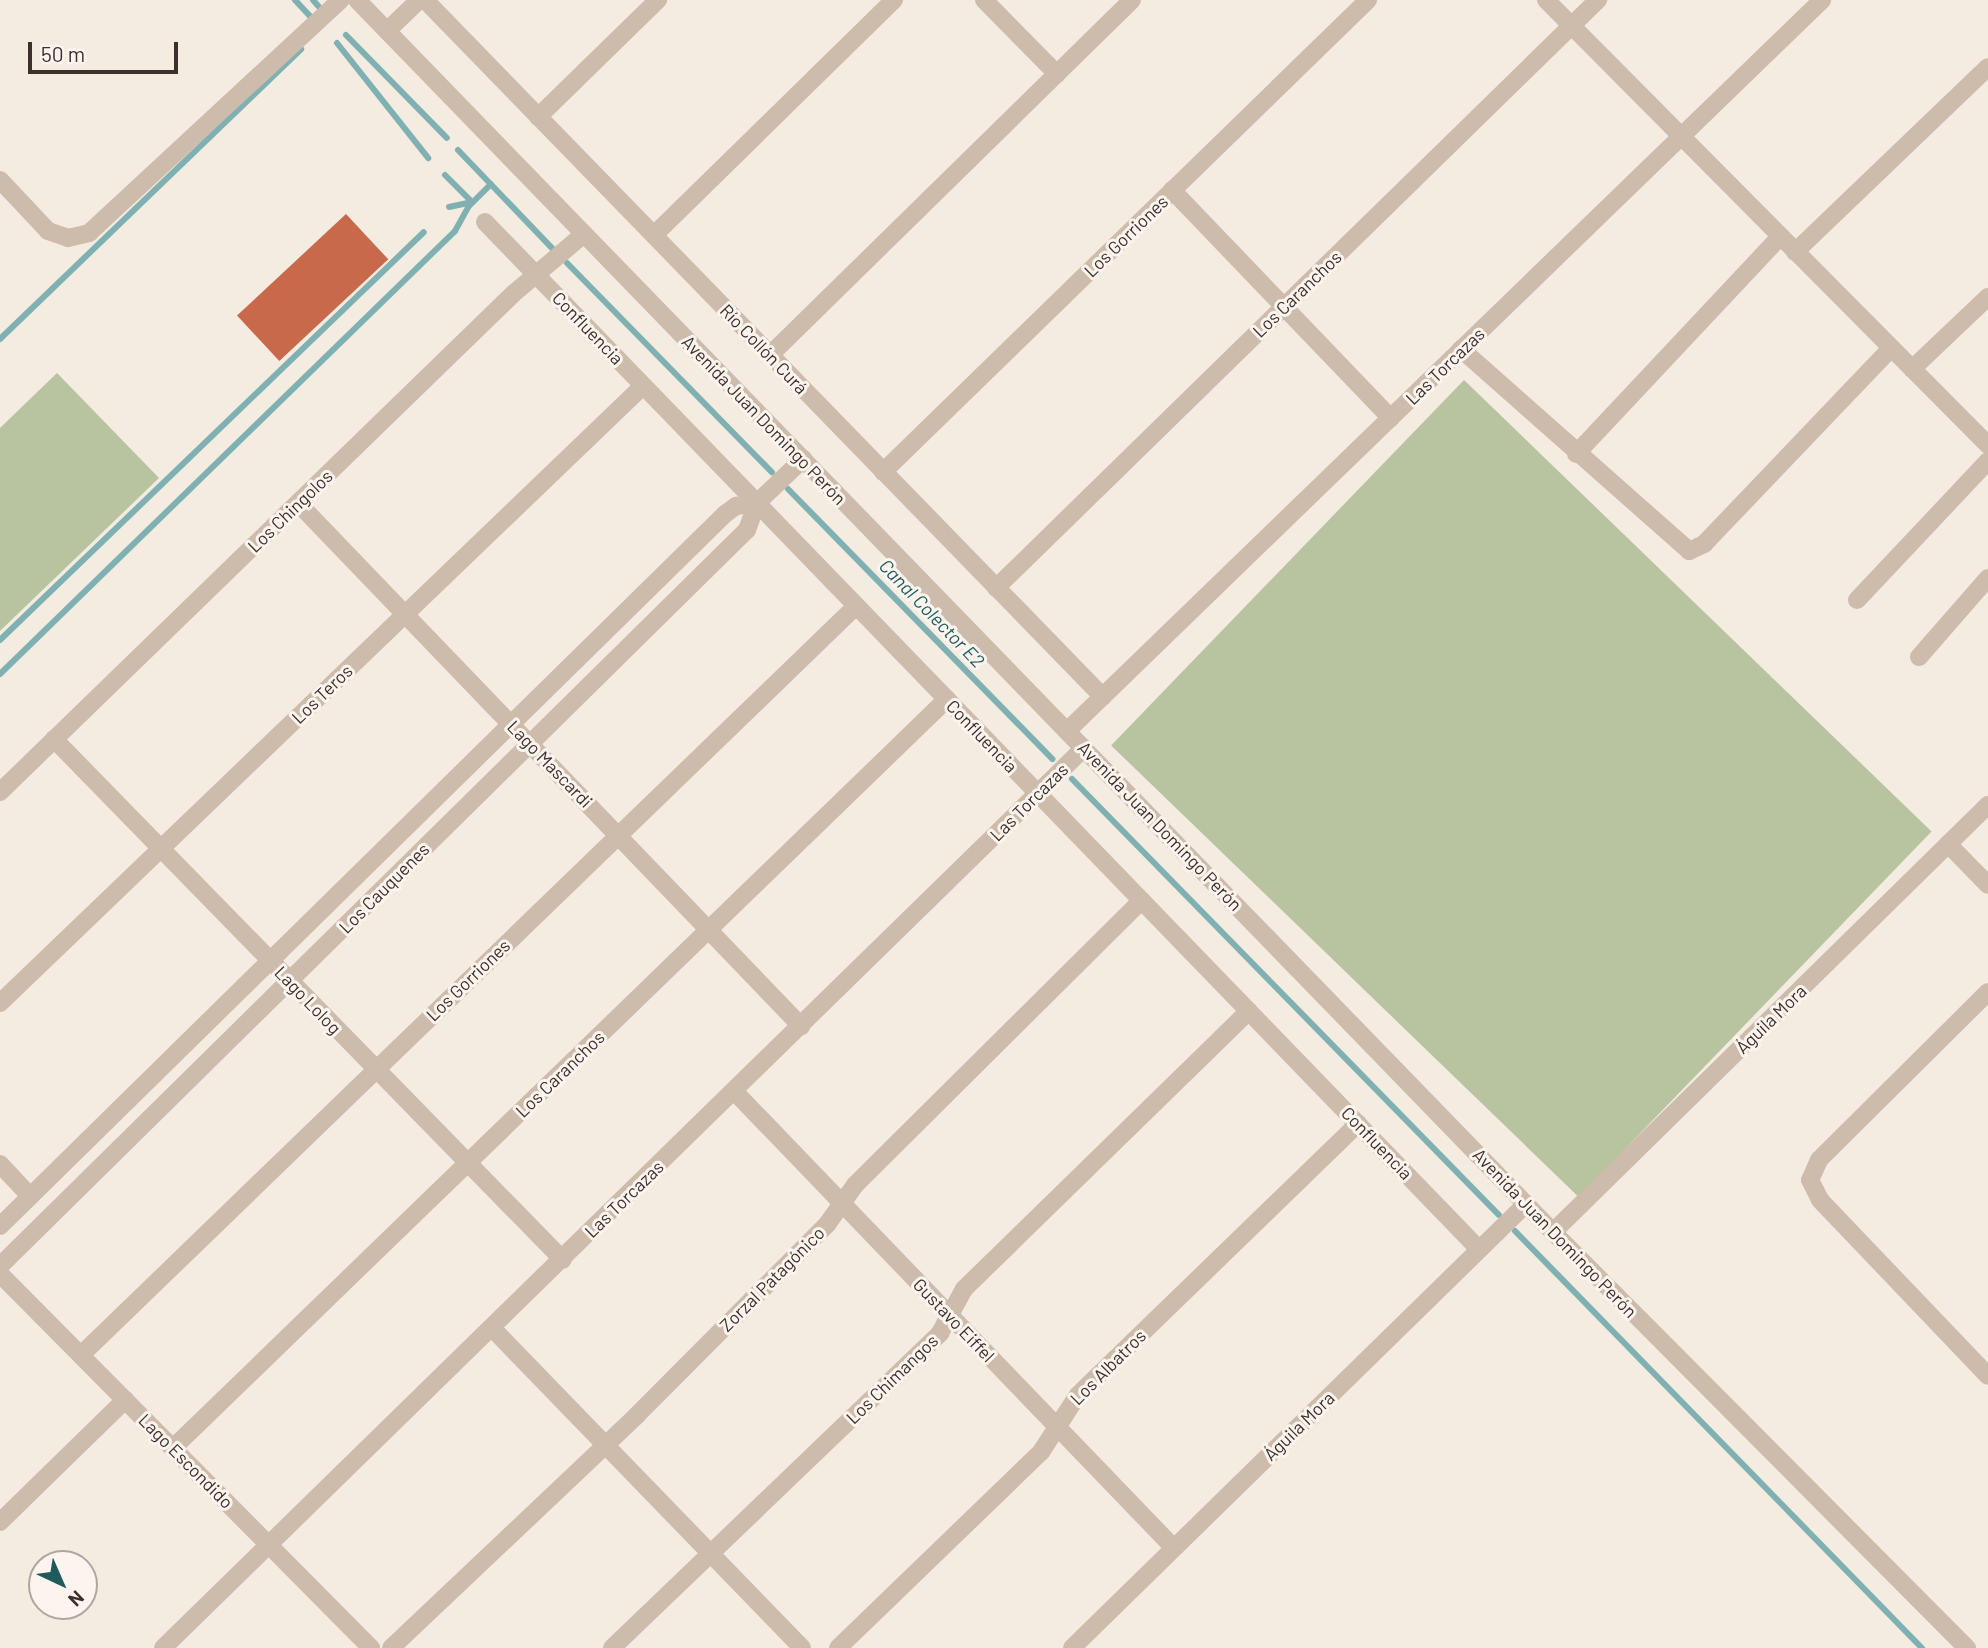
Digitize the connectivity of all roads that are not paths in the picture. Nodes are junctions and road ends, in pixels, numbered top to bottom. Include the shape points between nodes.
1 (341, 0) edge
2 (357, 0) edge
3 (419, 0) edge
4 (425, 0) edge
5 (658, 0) edge
6 (894, 0) edge
7 (984, 0) edge
8 (1132, 0) edge
9 (1368, 0) edge
10 (1546, 0) edge
11 (1598, 0) edge
12 (1822, 0) edge
13 (1572, 26) junction
14 (387, 31) junction
15 (1988, 67) edge
16 (1056, 74) junction
17 (538, 117) junction
18 (1681, 137) junction
19 (0, 180) edge
20 (1172, 191) junction
21 (485, 222) dead end
22 (584, 234) junction
23 (654, 236) junction
24 (1780, 237) junction
25 (1795, 252) junction
26 (537, 276) junction
27 (1988, 297) edge
28 (1284, 306) junction
29 (1891, 348) junction
30 (1461, 349) junction
31 (770, 355) junction
32 (1912, 369) junction
33 (643, 386) junction
34 (1391, 418) junction
35 (1988, 445) edge
36 (1576, 454) junction
37 (803, 459) junction
38 (1988, 461) edge
39 (883, 472) junction
40 (298, 503) junction
41 (757, 503) junction
42 (1988, 578) edge
43 (996, 587) junction
44 (1857, 600) dead end
45 (856, 606) junction
46 (405, 614) junction
47 (1919, 657) dead end
48 (1103, 697) junction
49 (947, 699) junction
50 (511, 724) junction
51 (1068, 731) junction
52 (54, 740) junction
53 (530, 744) junction
54 (1084, 748) junction
55 (0, 792) edge
56 (1038, 793) junction
57 (1988, 805) edge
58 (618, 835) junction
59 (1948, 844) junction
60 (161, 849) junction
61 (1988, 885) edge
62 (1142, 900) junction
63 (709, 930) junction
64 (270, 961) junction
65 (290, 981) junction
66 (1988, 992) edge
67 (0, 1003) edge
68 (1248, 1011) junction
69 (802, 1026) junction
70 (376, 1069) junction
71 (734, 1091) junction
72 (1358, 1124) junction
73 (468, 1163) junction
74 (0, 1164) edge
75 (30, 1196) junction
76 (842, 1203) junction
77 (1526, 1204) junction
78 (0, 1226) edge
79 (1553, 1232) junction
80 (1479, 1249) junction
81 (563, 1260) junction
82 (0, 1266) edge
83 (0, 1274) edge
84 (951, 1316) junction
85 (493, 1329) junction
86 (81, 1355) junction
87 (1988, 1376) edge
88 (125, 1400) junction
89 (1056, 1426) junction
90 (605, 1445) junction
91 (173, 1448) junction
92 (0, 1522) edge
93 (271, 1547) junction
94 (1174, 1548) junction
95 (710, 1554) junction
96 (163, 1648) edge
97 (371, 1648) edge
98 (391, 1648) edge
99 (612, 1648) edge
100 (802, 1648) edge
101 (838, 1648) edge
102 (1072, 1648) edge
103 (1967, 1648) edge

1 - 19 street via 89,233 68,238 48,231
2 - 14 street, Avenida Juan Domingo Perón
3 - 14 street
4 - 17 street, Río Collón Curá
5 - 17 street
6 - 23 street
7 - 16 street
8 - 16 street
9 - 20 street, Los Gorriones
10 - 13 street
11 - 13 street, Los Caranchos
12 - 18 street, Las Torcazas
13 - 18 street
13 - 28 street, Los Caranchos
14 - 22 street, Avenida Juan Domingo Perón
15 - 25 street
16 - 31 street
17 - 23 street, Río Collón Curá
18 - 24 street
18 - 30 street, Las Torcazas
20 - 28 street
20 - 39 street, Los Gorriones
21 - 26 street, Confluencia
22 - 26 street, Los Chingolos
22 - 37 street, Avenida Juan Domingo Perón
23 - 31 street, Río Collón Curá
24 - 25 street
24 - 36 street
25 - 29 street
26 - 33 street, Confluencia
26 - 40 street, Los Chingolos
27 - 32 street
28 - 34 street
28 - 43 street, Los Caranchos
29 - 32 street
29 - 36 street via 1694,551 1679,547
30 - 34 street, Las Torcazas
30 - 36 street
31 - 39 street, Río Collón Curá
32 - 35 street
33 - 41 street, Confluencia
33 - 46 street, Los Teros
34 - 48 street, Las Torcazas
37 - 41 street, Los Cauquenes
37 - 51 street, Avenida Juan Domingo Perón
38 - 44 street
39 - 43 street, Río Collón Curá
40 - 46 street, Lago Mascardi
40 - 52 street, Los Chingolos
41 - 45 street, Confluencia
41 - 50 street, Los Cauquenes via 736,506 725,514
41 - 53 street, Los Cauquenes via 747,530
42 - 47 street
43 - 48 street, Río Collón Curá
45 - 49 street, Confluencia
45 - 58 street, Los Gorriones
46 - 50 street, Lago Mascardi
46 - 60 street, Los Teros
48 - 51 street, Las Torcazas
49 - 56 street, Confluencia
49 - 63 street, Los Caranchos
50 - 53 street, Lago Mascardi
50 - 64 street, Los Cauquenes
51 - 54 street, Avenida Juan Domingo Perón
52 - 55 street, Los Chingolos
52 - 60 street, Lago Lolog
53 - 58 street, Lago Mascardi
53 - 65 street, Los Cauquenes
54 - 56 street, Las Torcazas
54 - 77 street, Avenida Juan Domingo Perón
56 - 62 street, Confluencia
56 - 69 street, Las Torcazas
57 - 59 street, Águila Mora
58 - 63 street, Lago Mascardi
58 - 70 street, Los Gorriones
59 - 61 street
59 - 79 street, Águila Mora
60 - 64 street, Lago Lolog
60 - 67 street, Los Teros
62 - 68 street, Confluencia
62 - 76 street, Zorzal Patagónico
63 - 69 street, Lago Mascardi
63 - 73 street, Los Caranchos
64 - 65 street, Lago Lolog
64 - 75 street, Los Cauquenes
65 - 70 street, Lago Lolog
65 - 82 street, Los Cauquenes
66 - 87 street via 1819,1160 1810,1180 1820,1200
68 - 72 street, Confluencia
68 - 84 street, Los Chimangos via 964,1289
69 - 71 street, Las Torcazas
70 - 73 street, Lago Lolog
70 - 86 street, Los Gorriones
71 - 76 street, Gustavo Eiffel
71 - 81 street, Las Torcazas
72 - 80 street, Confluencia
72 - 89 street, Los Albatros via 1078,1395
73 - 81 street, Lago Lolog
73 - 91 street, Los Caranchos
74 - 75 street
75 - 78 street, Los Cauquenes
76 - 84 street, Gustavo Eiffel
76 - 90 street, Zorzal Patagónico via 822,1230
77 - 79 street, Avenida Juan Domingo Perón
77 - 80 street, Águila Mora
79 - 103 street, Avenida Juan Domingo Perón
80 - 94 street, Águila Mora
81 - 85 street, Las Torcazas
83 - 86 street, Lago Escondido
84 - 89 street, Gustavo Eiffel
84 - 95 street, Los Chimangos via 940,1333
85 - 90 street
85 - 93 street, Las Torcazas
86 - 88 street, Lago Escondido
88 - 91 street, Lago Escondido
88 - 92 street
89 - 94 street, Gustavo Eiffel
89 - 101 street, Los Albatros via 1035,1458
90 - 95 street
90 - 98 street, Zorzal Patagónico
91 - 93 street, Lago Escondido
93 - 96 street, Las Torcazas
93 - 97 street, Lago Escondido
94 - 102 street, Águila Mora
95 - 99 street, Los Chimangos
95 - 100 street

